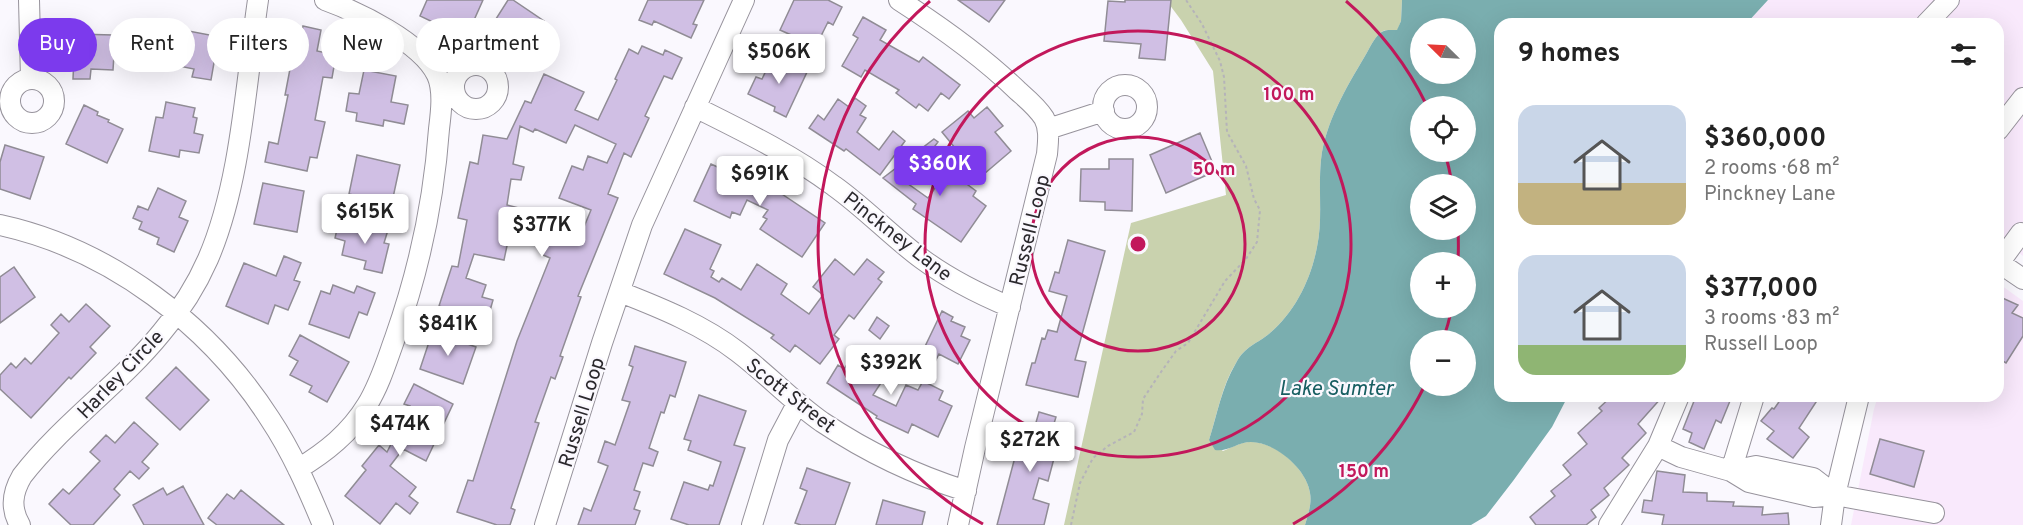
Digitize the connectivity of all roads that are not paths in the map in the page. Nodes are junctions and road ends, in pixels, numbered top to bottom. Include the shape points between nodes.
1 (29, 0) edge
2 (258, 0) edge
3 (325, 0) edge
4 (744, 0) edge
5 (899, 0) edge
6 (1949, 0) edge
7 (1932, 18) edge
8 (31, 79) dead end
9 (2023, 98) edge
10 (695, 107) junction
11 (1104, 111) dead end
12 (2004, 122) edge
13 (1048, 129) junction
14 (0, 225) edge
15 (2021, 233) dead end
16 (2004, 254) edge
17 (2004, 266) edge
18 (2023, 279) edge
19 (620, 292) junction
20 (1010, 307) junction
21 (175, 313) junction
22 (1676, 402) edge
23 (1752, 402) edge
24 (1858, 402) edge
25 (797, 404) junction
26 (1658, 446) junction
27 (298, 469) junction
28 (1731, 471) junction
29 (966, 491) junction
30 (1835, 495) junction
31 (1934, 513) dead end
32 (20, 525) edge
33 (323, 525) edge
34 (545, 525) edge
35 (752, 525) edge
36 (958, 525) edge
37 (1609, 525) edge
38 (1831, 525) edge

1 - 8 street
2 - 21 street, Harley Circle via 223,218 198,280
3 - 27 street via 349,9 413,48 447,89 426,228 406,307 377,386 353,425 336,443
4 - 10 street, Russell Loop
5 - 13 street via 964,44 1010,83 1038,110
6 - 7 street
9 - 12 street
10 - 19 street, Russell Loop via 642,225
10 - 20 street, Pinckney Lane via 776,147 859,205 923,260 960,284
11 - 13 street
13 - 20 street, Russell Loop via 1047,154
14 - 21 street via 89,257 138,285
15 - 16 street
17 - 18 street
19 - 25 street, Scott Street via 714,336 746,358
19 - 34 street, Russell Loop
20 - 29 street, Russell Loop
21 - 27 street via 224,359 246,386 270,418
21 - 32 street, Harley Circle via 142,355 22,476 13,496
22 - 26 street
23 - 28 street
24 - 30 street
25 - 29 street, Scott Street via 873,453
25 - 35 street via 778,440
26 - 28 street
26 - 37 street
27 - 33 street
28 - 30 street via 1749,482 1787,482 1814,497
29 - 36 street, Russell Loop
30 - 31 street
30 - 38 street

